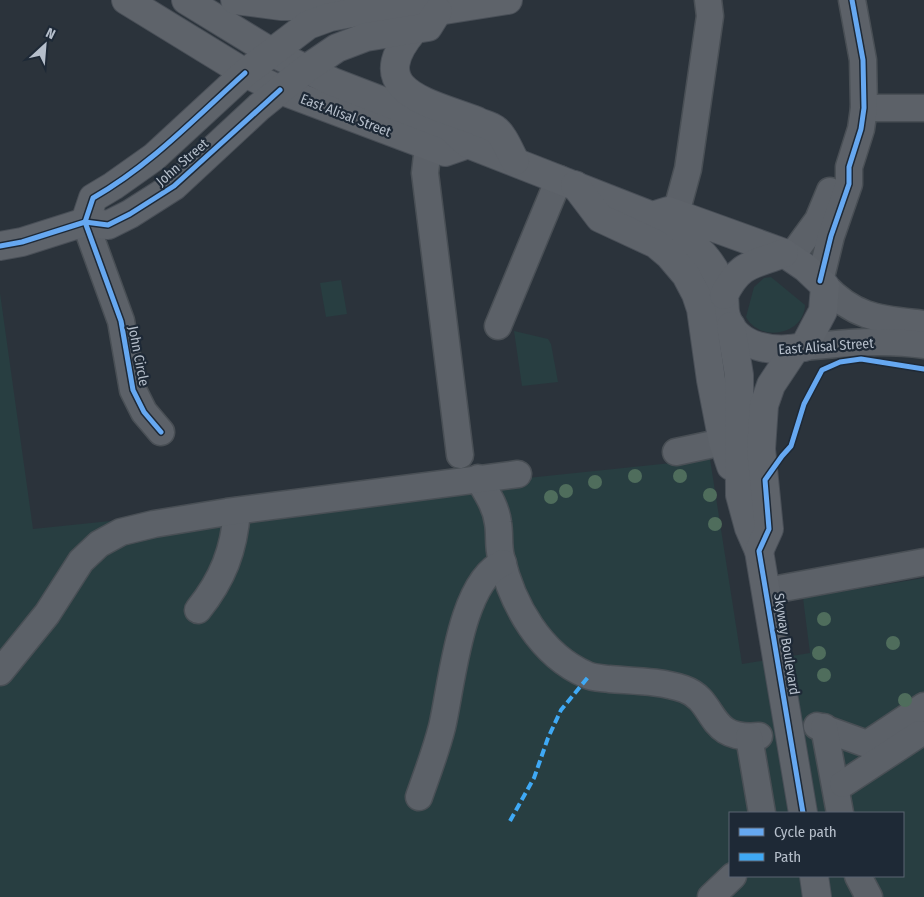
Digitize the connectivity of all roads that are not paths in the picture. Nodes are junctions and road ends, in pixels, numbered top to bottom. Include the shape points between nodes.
1 (126, 0) edge
2 (186, 0) edge
3 (237, 0) edge
4 (508, 0) edge
5 (708, 0) edge
6 (852, 0) edge
7 (351, 5) edge
8 (438, 11) junction
9 (413, 31) junction
10 (271, 52) junction
11 (306, 69) junction
12 (245, 73) junction
13 (280, 90) junction
14 (864, 108) junction
15 (924, 108) edge
16 (468, 144) junction
17 (428, 146) junction
18 (515, 161) junction
19 (848, 167) junction
20 (567, 182) junction
21 (664, 214) junction
22 (85, 222) junction
23 (0, 246) edge
24 (788, 255) junction
25 (823, 284) junction
26 (724, 295) junction
27 (924, 324) edge
28 (498, 326) dead end
29 (731, 326) junction
30 (924, 345) edge
31 (799, 348) junction
32 (162, 432) dead end
33 (723, 442) junction
34 (676, 452) dead end
35 (460, 456) dead end
36 (518, 474) dead end
37 (478, 478) junction
38 (740, 496) junction
39 (237, 510) junction
40 (759, 551) junction
41 (924, 562) edge
42 (503, 563) junction
43 (767, 591) junction
44 (198, 610) dead end
45 (4, 663) edge
46 (924, 706) edge
47 (850, 765) junction
48 (419, 797) dead end
49 (762, 812) edge
50 (803, 812) edge
51 (840, 812) edge
52 (732, 877) edge
53 (814, 877) edge
54 (859, 877) edge
55 (712, 897) edge
56 (817, 897) edge
57 (870, 897) edge

1 - 12 main road, East Alisal Street
2 - 10 main road, East Alisal Street
3 - 7 main road via 288,6
4 - 8 main road
5 - 21 street via 710,16 688,169
6 - 14 street via 863,60
7 - 8 main road via 420,2
7 - 10 main road, John Street via 330,18 308,25
8 - 9 main road via 428,27
9 - 11 main road, John Street via 352,41
9 - 18 main road via 396,57 395,77 400,85 420,99 496,129
10 - 11 main road, East Alisal Street
10 - 12 main road, John Street
11 - 13 main road, John Street
11 - 16 main road, East Alisal Street via 450,127
12 - 13 main road, East Alisal Street
12 - 22 main road, John Street via 154,157 93,198
13 - 17 main road, East Alisal Street
13 - 22 main road, John Street via 186,176 150,202 108,225
14 - 15 street
14 - 19 street via 861,129
16 - 17 main road, East Alisal Street via 444,152
16 - 18 main road, East Alisal Street
17 - 35 street via 425,173
18 - 20 main road, East Alisal Street
19 - 24 street via 836,178 818,220
19 - 25 street via 849,184 831,236
20 - 21 main road, East Alisal Street
20 - 28 street
20 - 33 main road via 600,218 656,244 686,275 700,309
21 - 24 main road, East Alisal Street
21 - 26 main road, East Alisal Street via 659,230 678,237 702,253 718,276
22 - 23 main road, John Street
22 - 32 street, John Circle via 120,321 133,390 144,412
24 - 25 main road, East Alisal Street
24 - 26 main road via 749,264 732,280
25 - 27 street, East Alisal Street via 860,313
25 - 31 main road via 823,311
26 - 29 main road, East Alisal Street via 726,317
29 - 31 main road, East Alisal Street via 744,340 758,347
29 - 38 main road, Skyway Boulevard via 739,375
30 - 31 street, East Alisal Street via 846,342
31 - 40 main road via 771,385 763,411 761,449 769,529
33 - 34 street
33 - 38 main road
36 - 37 street
37 - 39 street
37 - 42 street via 498,520
38 - 40 main road, Skyway Boulevard
39 - 44 street via 232,550 225,568
39 - 45 street via 134,528 99,544 81,561 47,614
40 - 43 main road, Skyway Boulevard
41 - 43 street
42 - 48 street via 484,578 460,634 439,736
42 - 49 street via 527,622 560,658 589,676 688,690 699,699 719,727 733,734 754,736
43 - 50 main road, Skyway Boulevard
46 - 47 street via 910,732
47 - 47 street via 820,727
47 - 51 street
52 - 55 street
53 - 56 main road
54 - 57 street

